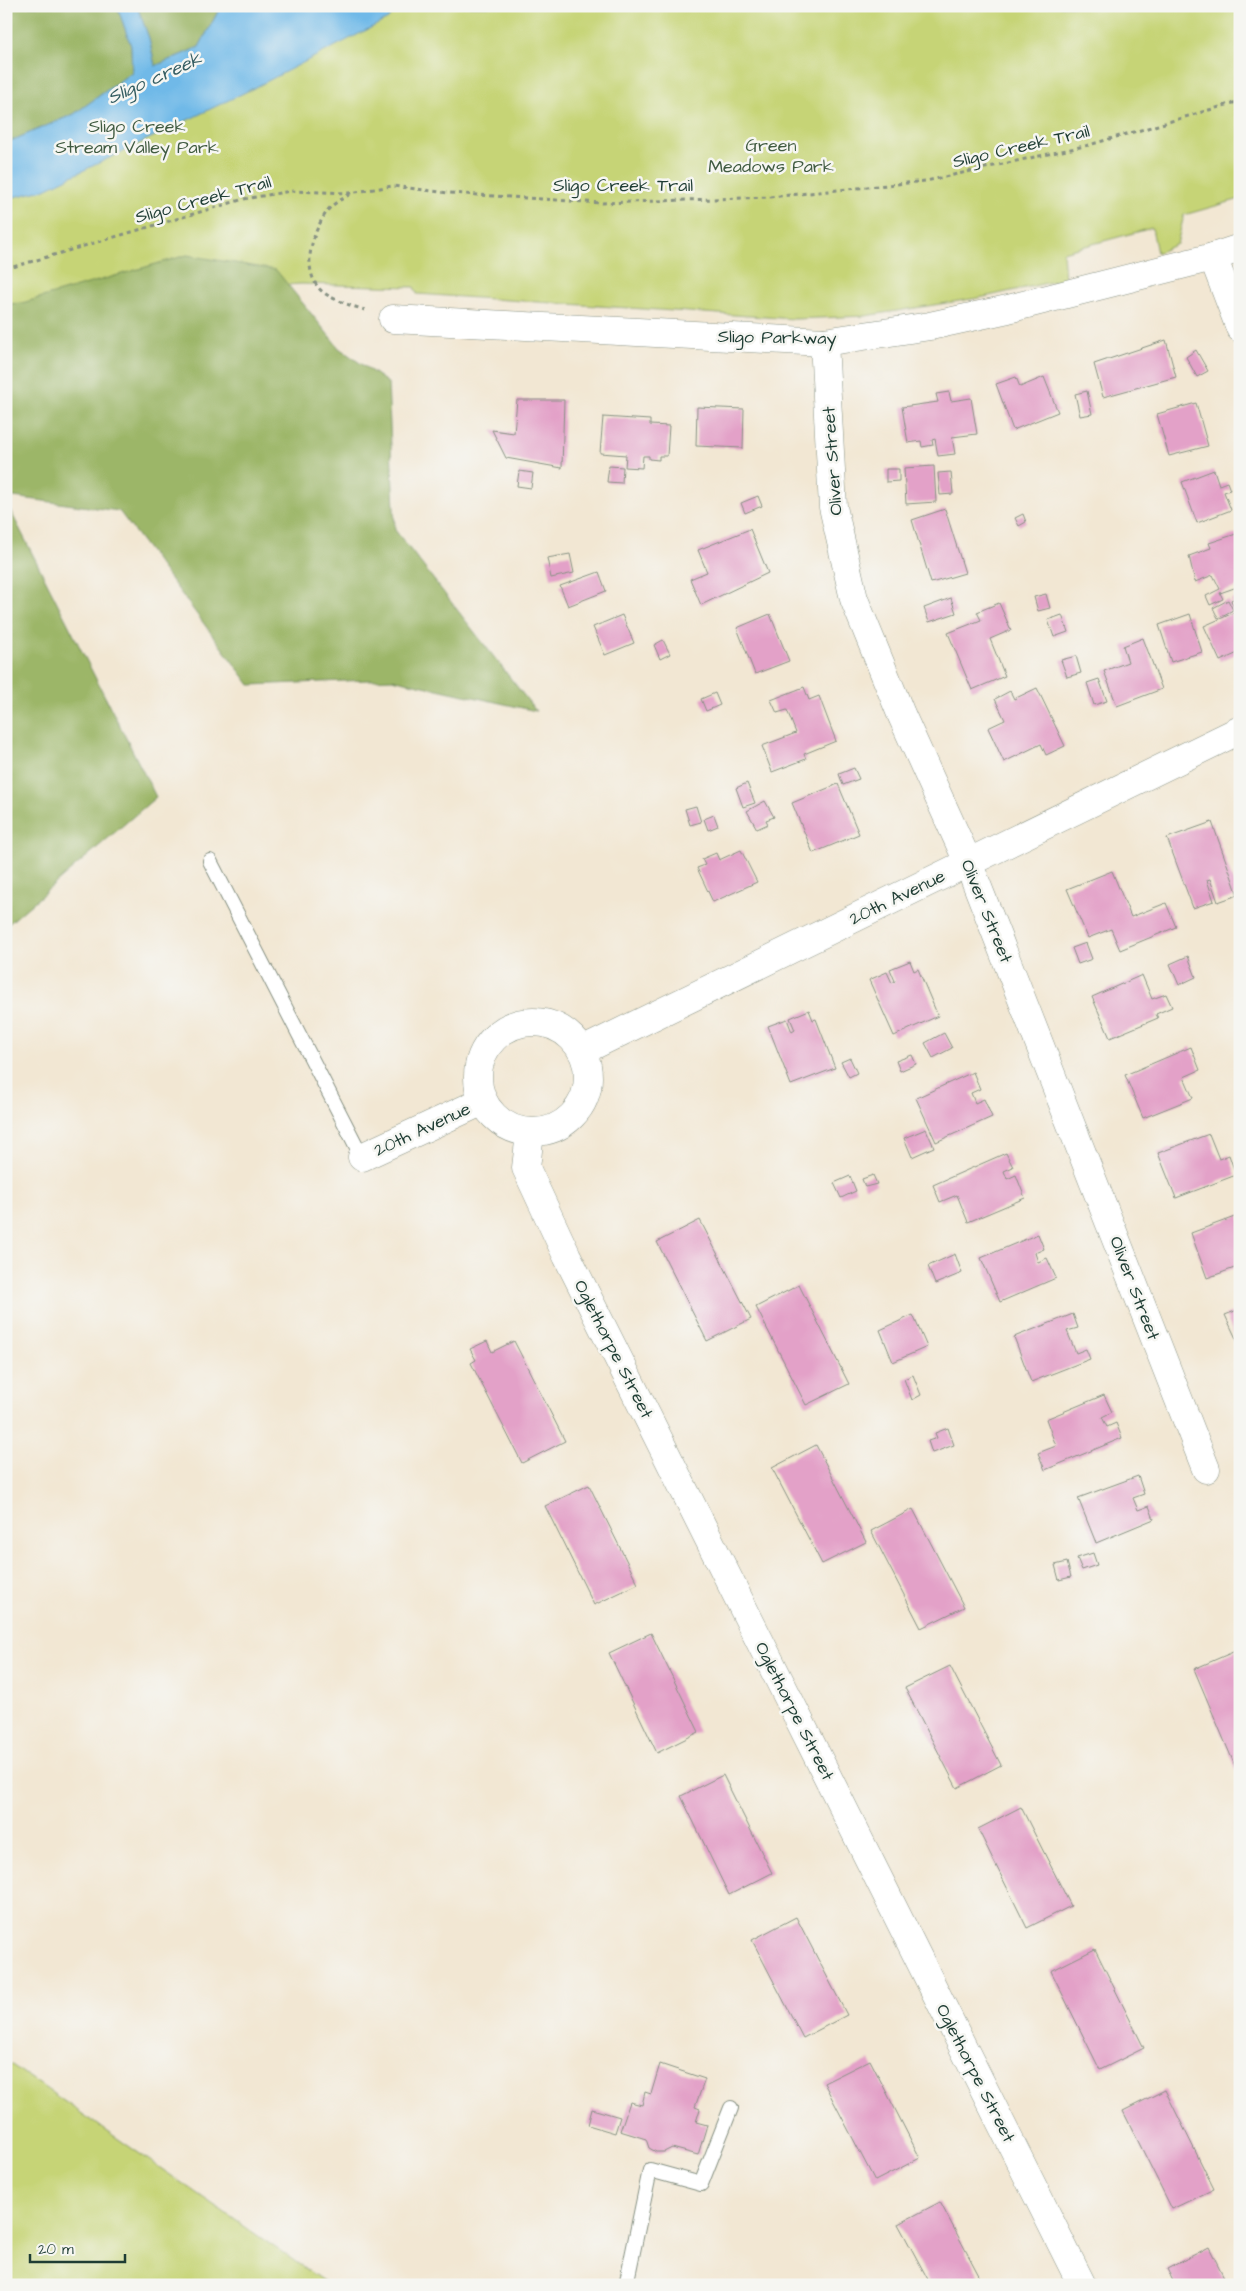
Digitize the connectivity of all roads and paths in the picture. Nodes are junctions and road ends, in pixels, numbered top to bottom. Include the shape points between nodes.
1 (1240, 101) edge
2 (350, 194) junction
3 (1240, 248) edge
4 (1213, 257) junction
5 (6, 269) edge
6 (393, 319) joint
7 (1240, 328) edge
8 (824, 342) junction
9 (1240, 730) edge
10 (210, 861) dead end
11 (968, 862) junction
12 (582, 1051) junction
13 (483, 1101) junction
14 (530, 1132) junction
15 (362, 1157) joint
16 (1206, 1470) dead end
17 (731, 2108) dead end
18 (626, 2285) edge
19 (1082, 2285) edge

1 - 2 path, Sligo Creek Trail via 1089,145 926,181 770,197 602,203 392,186
2 - 5 path, Sligo Creek Trail via 291,191 244,199
2 - 6 path via 329,209 314,237 308,263 318,287 343,304
3 - 4 street, Sligo Parkway
4 - 7 street
4 - 8 street, Sligo Parkway via 1008,309 930,326
6 - 8 street, Sligo Parkway
8 - 11 street, Oliver Street via 833,507 854,599 901,714
9 - 11 street, 20th Avenue
10 - 15 lane
11 - 12 street, 20th Avenue
11 - 16 street, Oliver Street
12 - 13 street via 571,1037 549,1025 524,1022 508,1028 494,1037 481,1059 478,1084
12 - 14 street via 588,1083 584,1099 562,1124 547,1131
13 - 14 street via 502,1123
13 - 15 street, 20th Avenue
14 - 19 street, Oglethorpe Street via 526,1168 567,1256
17 - 18 lane via 701,2184 650,2170

